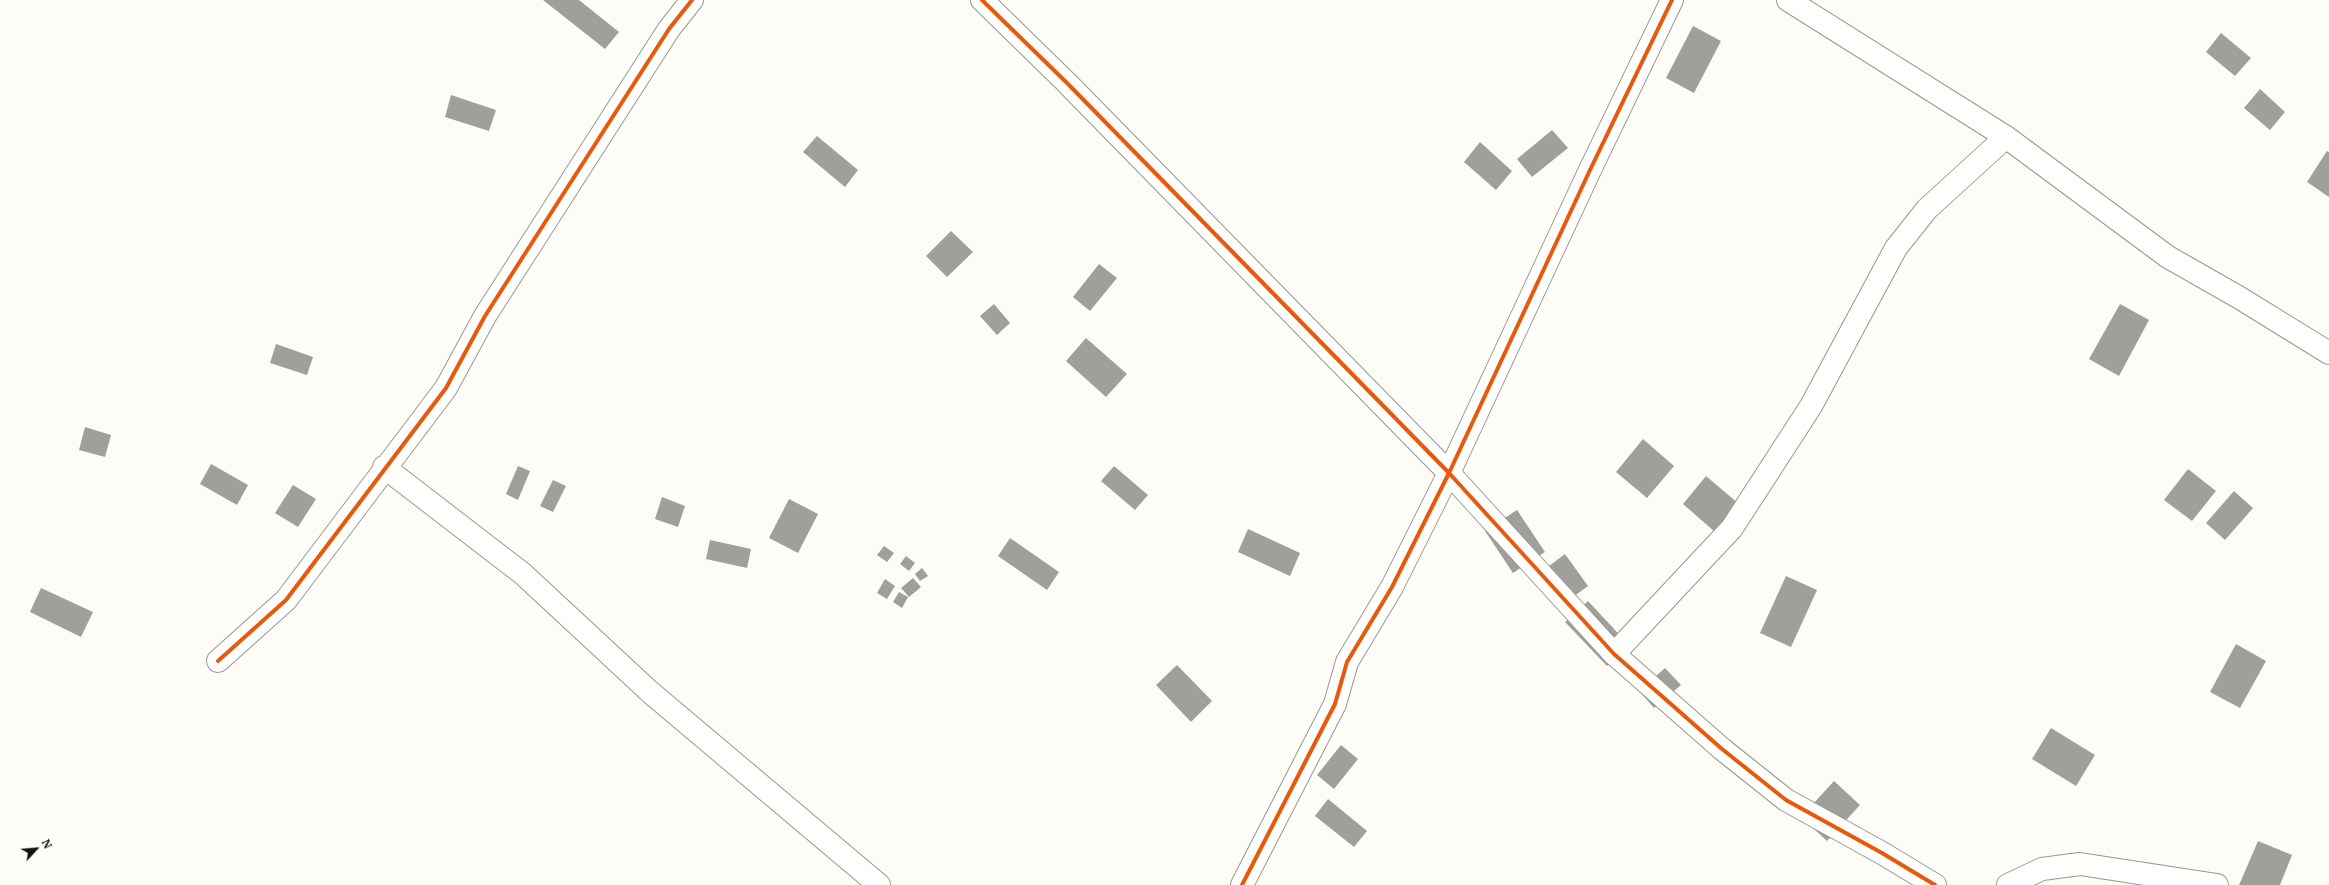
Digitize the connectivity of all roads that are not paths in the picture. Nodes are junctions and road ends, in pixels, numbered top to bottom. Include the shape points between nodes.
1 (692, 0) edge
2 (982, 0) edge
3 (1672, 0) edge
4 (1788, 0) edge
5 (2006, 137) junction
6 (2329, 354) edge
7 (384, 467) junction
8 (1450, 473) junction
9 (1614, 654) junction
10 (218, 661) dead end
11 (879, 885) edge
12 (1242, 885) edge
13 (1935, 885) edge
14 (2008, 885) edge
15 (2217, 885) edge

1 - 7 street via 669,29 485,316 446,388
2 - 8 street via 1067,83
3 - 8 street via 1590,170
4 - 5 street
5 - 6 street via 2168,257 2240,298
5 - 9 street via 1927,209 1896,248 1811,406 1732,528
7 - 10 street via 286,600
7 - 11 street via 523,574 650,692
8 - 9 street
8 - 12 street via 1392,587 1347,662 1335,704
9 - 13 street via 1722,749 1786,800
14 - 15 street via 2042,869 2080,864

